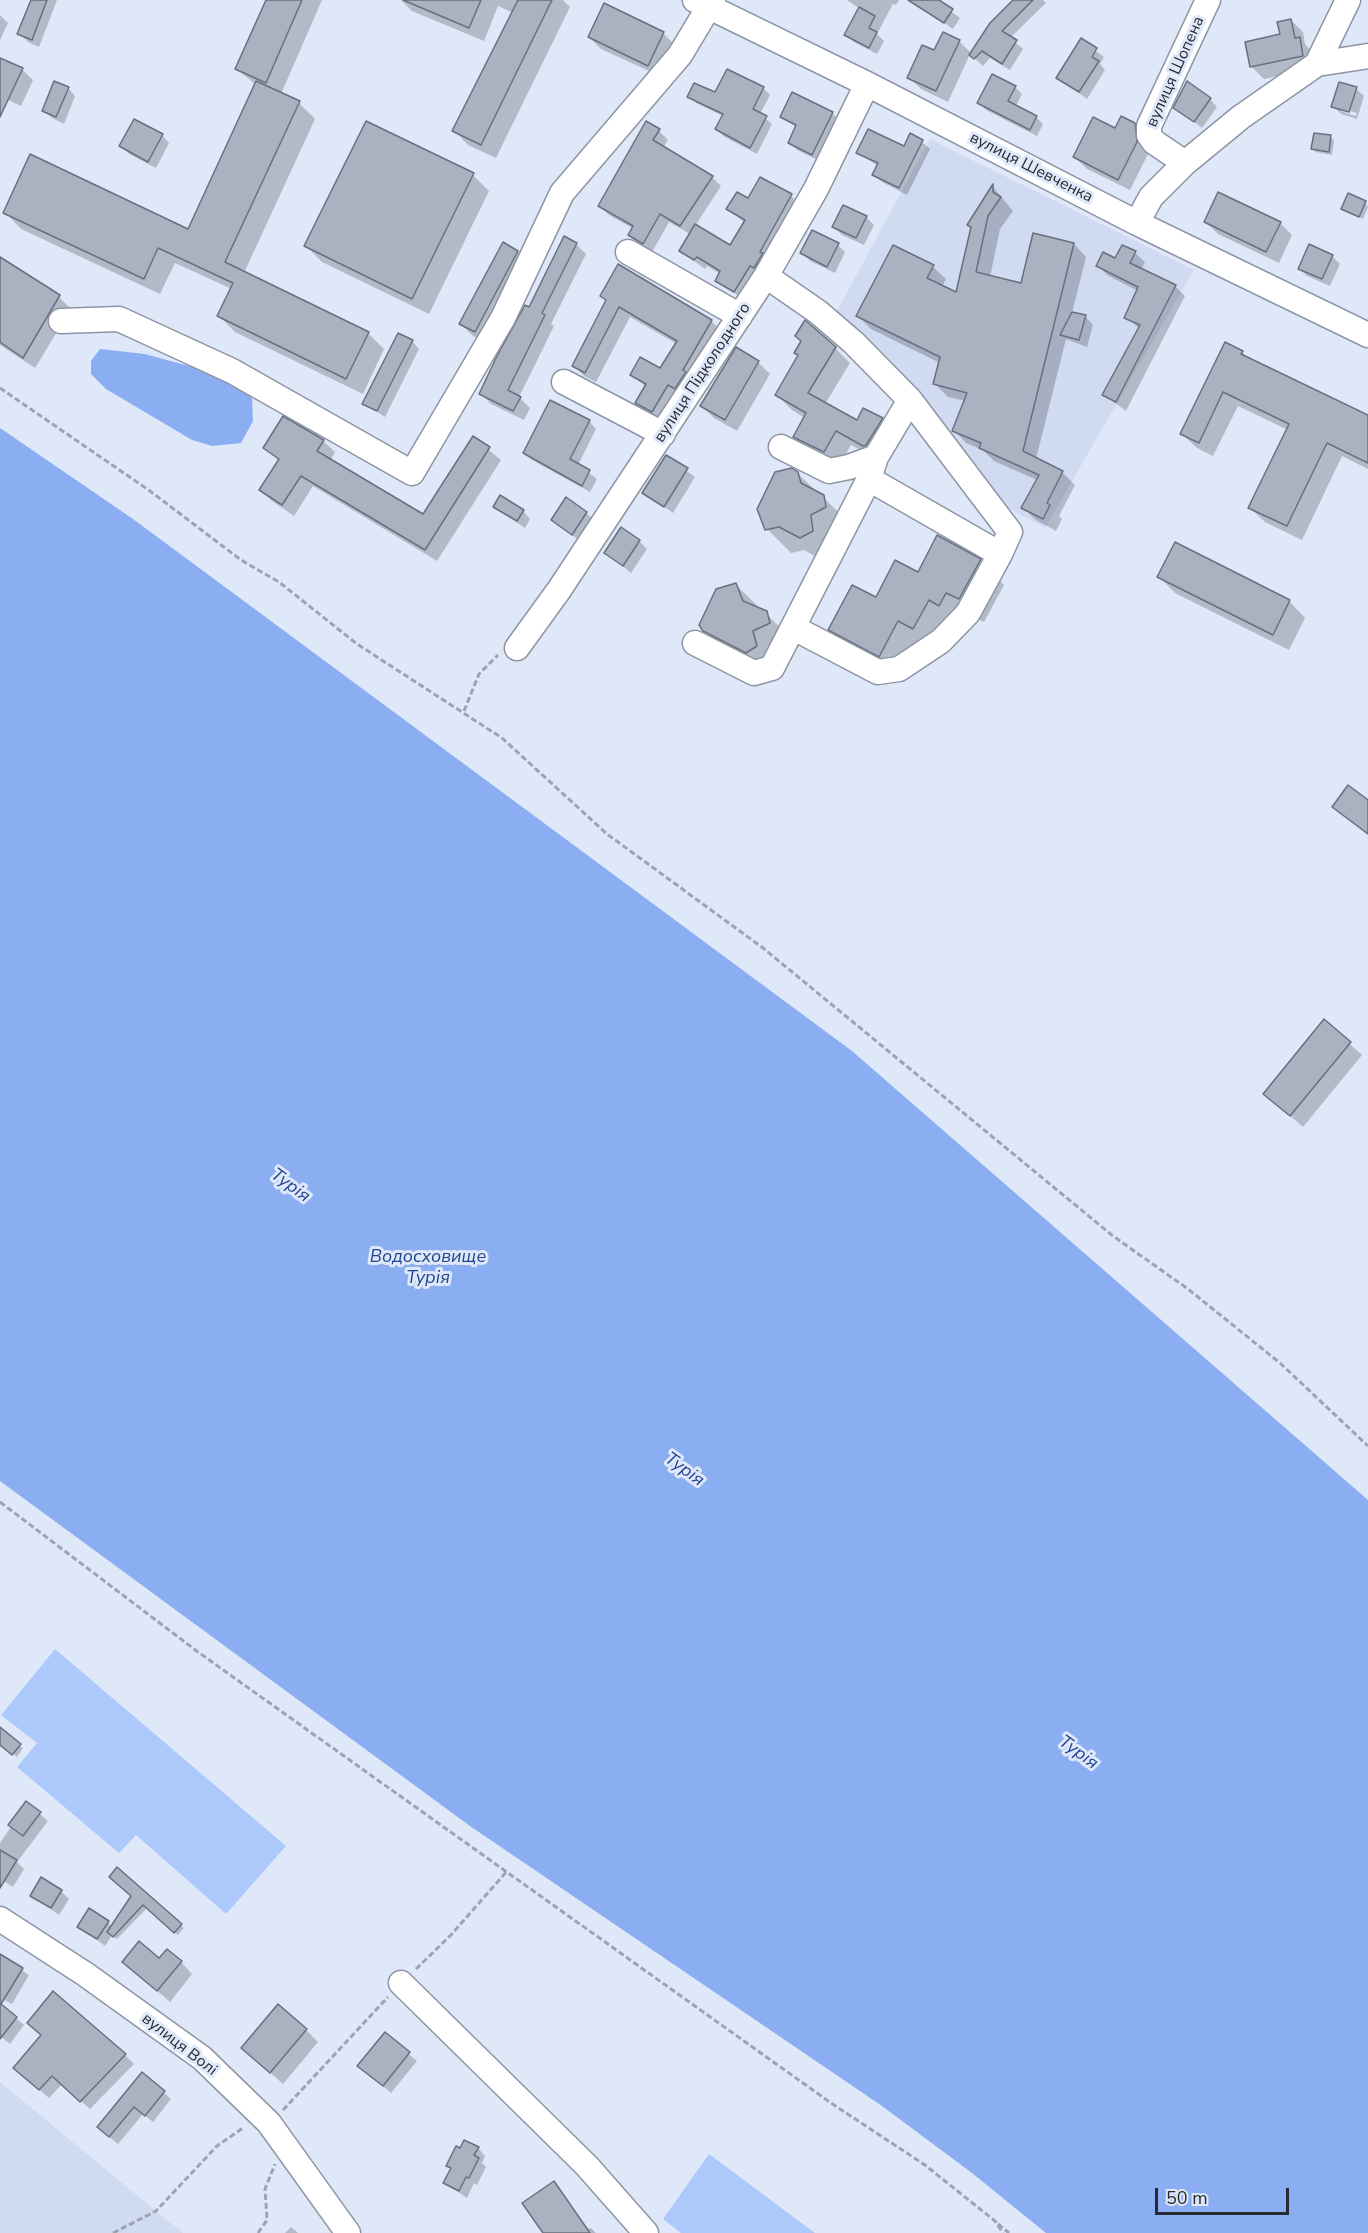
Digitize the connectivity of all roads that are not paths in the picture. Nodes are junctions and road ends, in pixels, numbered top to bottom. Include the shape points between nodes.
1 (1208, 0) edge
2 (1348, 0) edge
3 (705, 2) edge
4 (1368, 56) edge
5 (1317, 64) junction
6 (867, 84) junction
7 (1185, 163) junction
8 (1137, 223) junction
9 (628, 252) dead end
10 (766, 276) junction
11 (740, 316) junction
12 (61, 321) dead end
13 (1368, 335) edge
14 (564, 382) dead end
15 (910, 399) junction
16 (663, 434) junction
17 (781, 447) dead end
18 (872, 468) junction
19 (1000, 554) junction
20 (794, 628) junction
21 (695, 643) dead end
22 (517, 648) road end
23 (0, 1919) edge
24 (401, 1983) road end
25 (348, 2233) edge
26 (646, 2233) edge

1 - 7 street, вулиця Шопена via 1149,126 1154,142
2 - 5 street
3 - 6 street, вулиця Шевченка
3 - 12 street via 680,55 562,193 503,318 412,473 232,371 119,319
4 - 5 street
5 - 7 street via 1241,117
6 - 8 street, вулиця Шевченка
6 - 10 street, вулиця Підколодного via 816,189
7 - 8 street via 1151,197
8 - 13 street, вулиця Шевченка
9 - 11 street
10 - 11 street, вулиця Підколодного
10 - 15 street via 818,312
11 - 16 street, вулиця Підколодного
14 - 16 street
15 - 18 street
15 - 19 street via 1010,532
16 - 22 street, вулиця Підколодного
17 - 18 street via 829,471
18 - 19 street
18 - 20 street
19 - 20 street via 968,613 941,641 899,669 878,672
20 - 21 street via 772,668 754,673
23 - 25 street, вулиця Волі via 202,2058 269,2123
24 - 26 street via 587,2166

